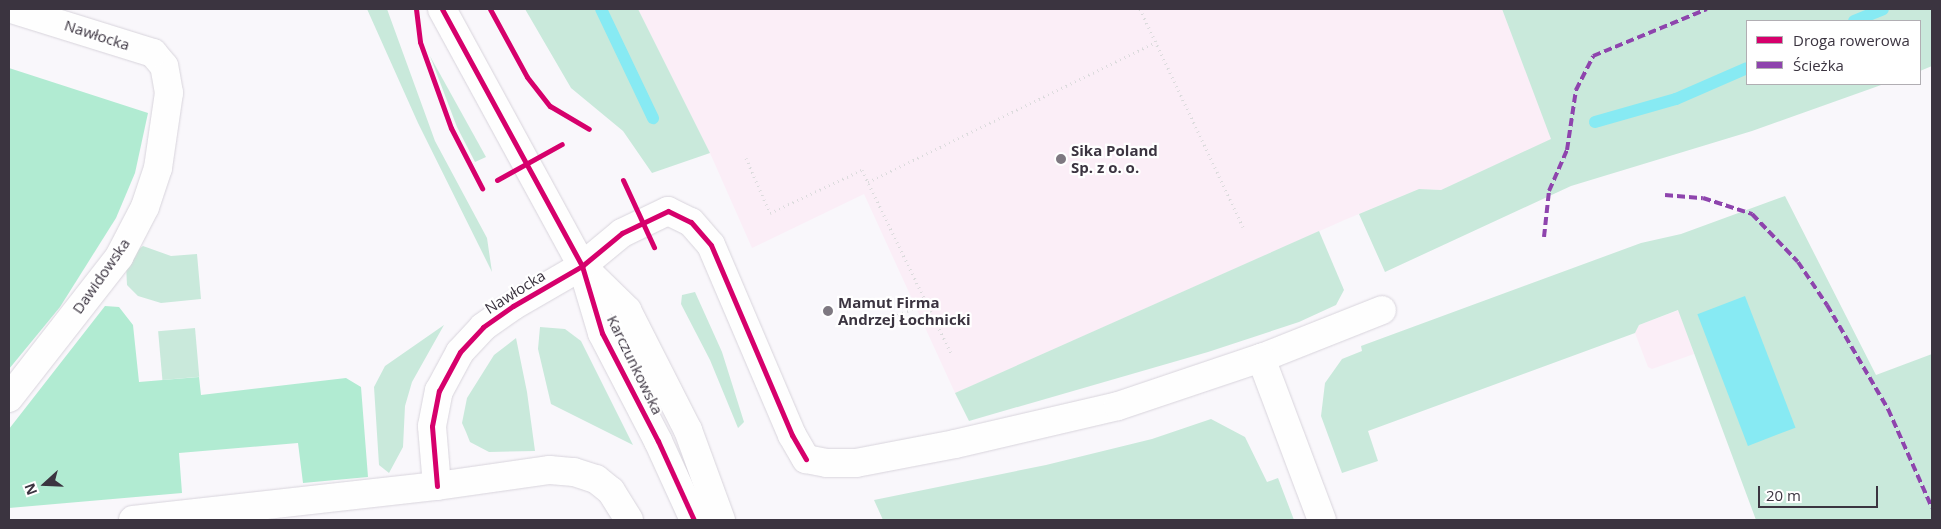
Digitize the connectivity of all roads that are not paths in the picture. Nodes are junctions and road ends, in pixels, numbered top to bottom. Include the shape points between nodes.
1 (12, 9) edge
2 (442, 9) edge
3 (153, 53) joint
4 (582, 266) junction
5 (1382, 310) dead end
6 (1261, 358) junction
7 (9, 398) edge
8 (437, 486) junction
9 (133, 520) edge
10 (629, 520) edge
11 (694, 520) edge
12 (722, 520) edge
13 (1322, 520) edge

1 - 3 street, Nawłocka
2 - 4 street, Karczunkowska
3 - 7 street, Dawidowska via 164,66 169,93 158,168 145,207 119,257
4 - 6 street, Nawłocka via 622,233 668,211 691,222 711,245 792,435 806,459 827,463 856,463 974,440 1118,406
4 - 8 street, Nawłocka via 483,328 449,368 439,391 432,426
4 - 11 street, Karczunkowska via 602,333 658,441
4 - 12 street, Karczunkowska via 627,310 688,430
5 - 6 street
6 - 13 street
8 - 9 street
8 - 10 street via 550,470 574,472 596,479 610,491

